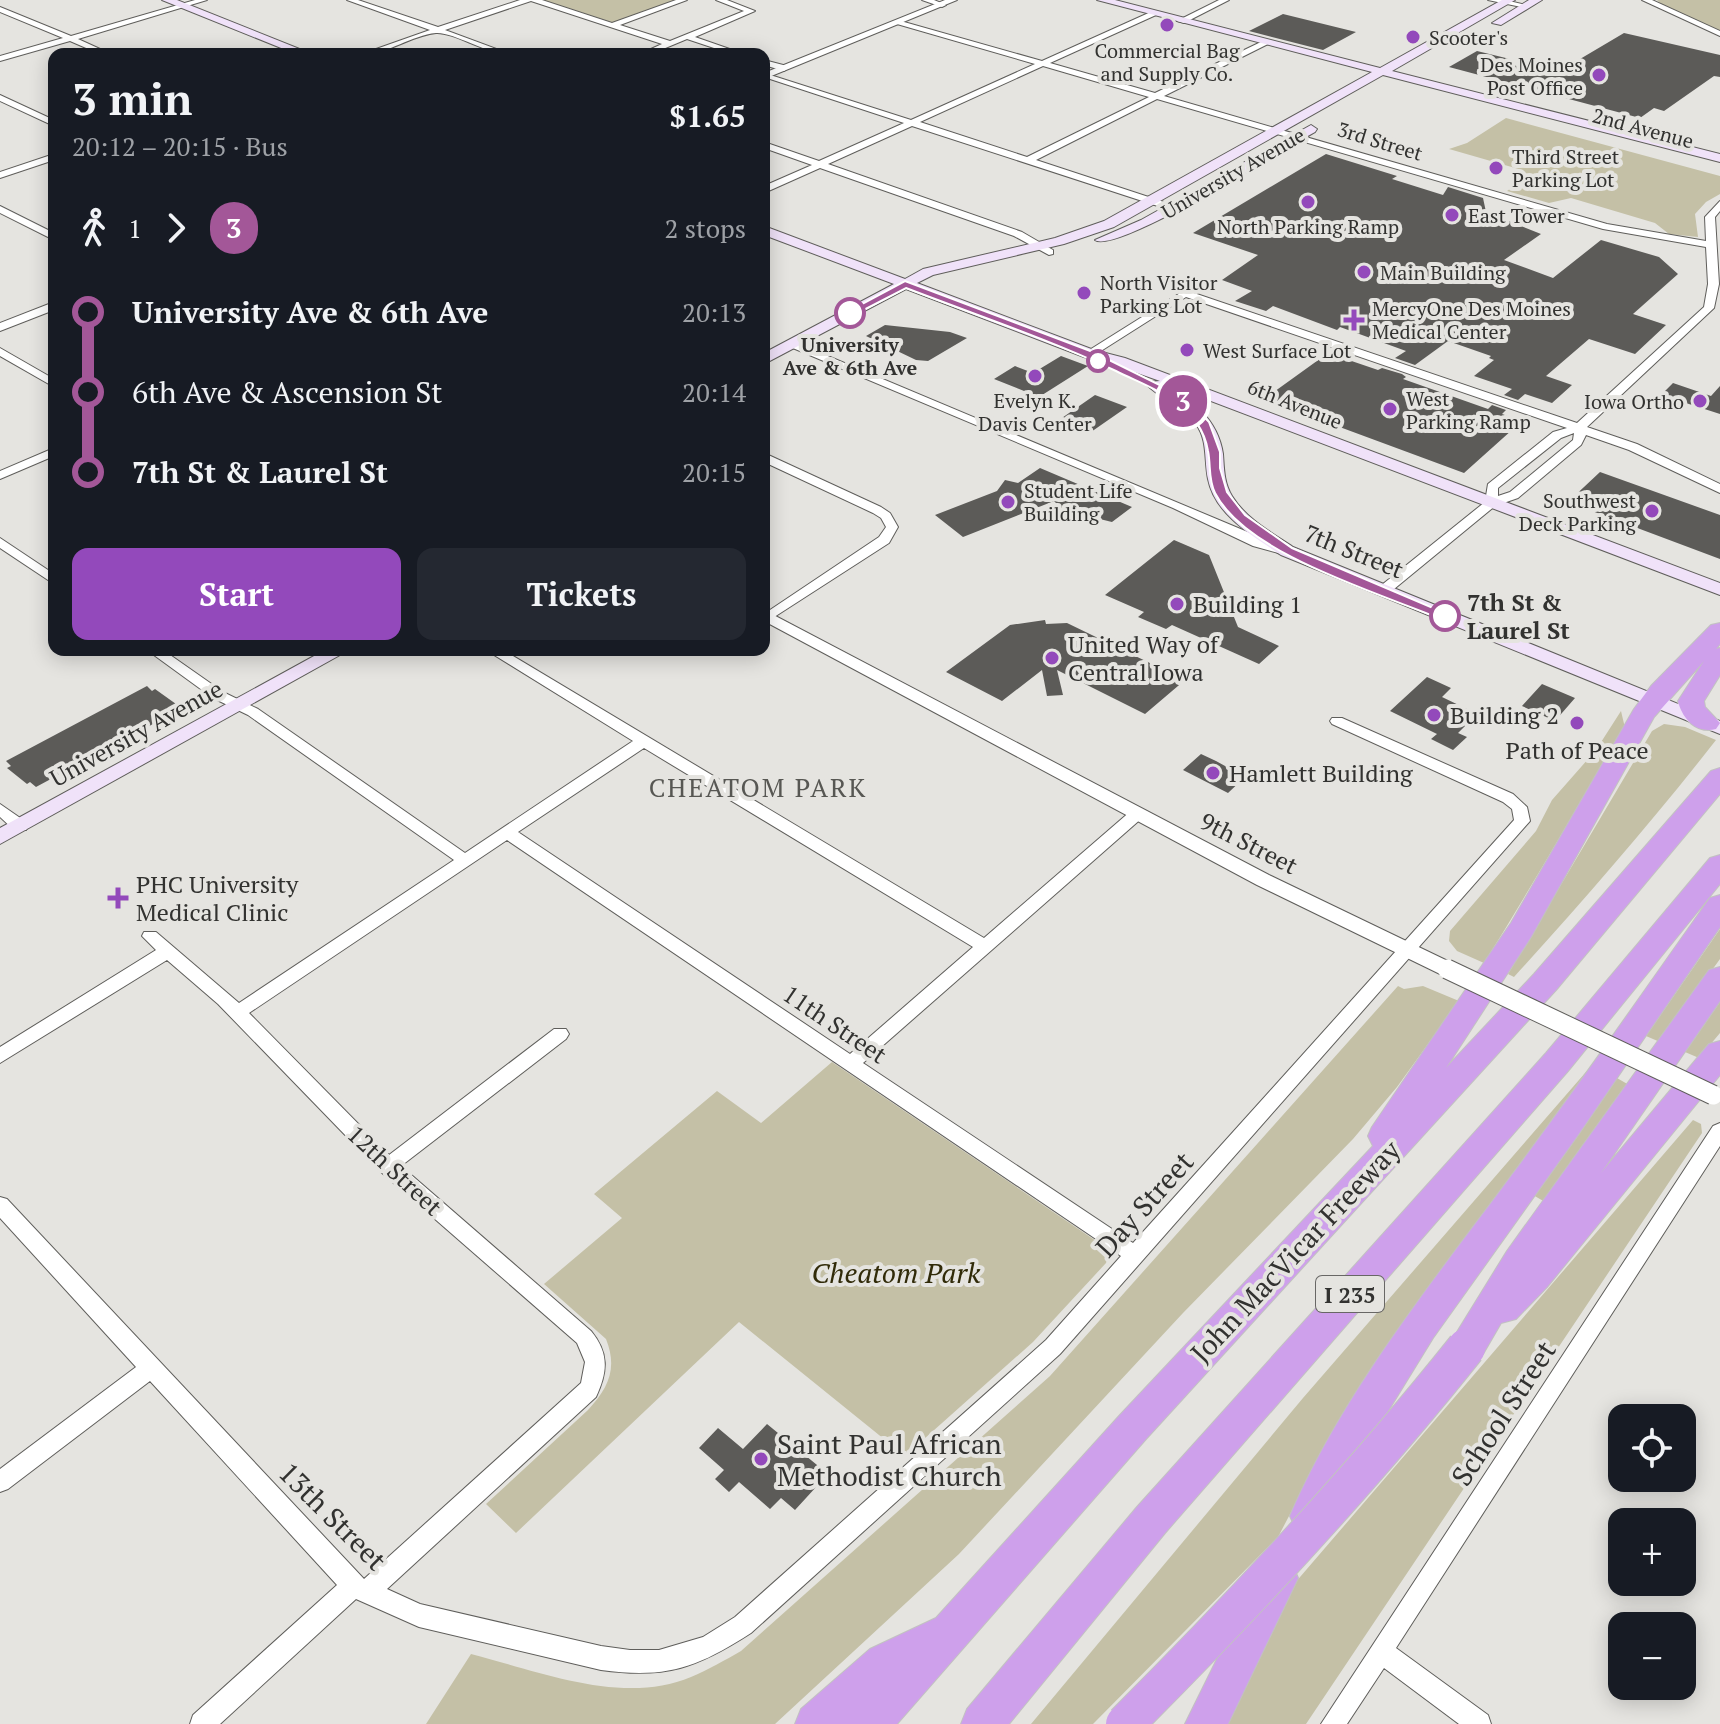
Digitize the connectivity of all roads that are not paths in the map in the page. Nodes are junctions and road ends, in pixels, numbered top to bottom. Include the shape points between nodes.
1 (167, 0) edge
2 (203, 0) edge
3 (351, 0) edge
4 (531, 0) edge
5 (683, 0) edge
6 (720, 0) edge
7 (926, 0) edge
8 (953, 0) edge
9 (1102, 0) edge
10 (1225, 0) edge
11 (1646, 0) edge
12 (1502, 1) edge
13 (1532, 3) edge
14 (942, 5) junction
15 (182, 6) junction
16 (0, 9) edge
17 (1153, 13) junction
18 (1181, 21) junction
19 (900, 22) junction
20 (613, 25) junction
21 (438, 30) junction
22 (1480, 33) dead end
23 (1720, 34) edge
24 (688, 37) junction
25 (70, 39) junction
26 (1265, 42) junction
27 (671, 44) junction
28 (92, 48) edge
29 (290, 48) edge
30 (384, 48) edge
31 (489, 48) edge
32 (660, 48) edge
33 (722, 48) edge
34 (0, 59) edge
35 (1043, 63) junction
36 (770, 64) edge
37 (1422, 66) dead end
38 (784, 68) junction
39 (1380, 73) junction
40 (770, 74) edge
41 (770, 78) edge
42 (1396, 81) junction
43 (1157, 96) junction
44 (0, 98) edge
45 (1569, 118) junction
46 (48, 120) edge
47 (912, 123) junction
48 (1322, 123) dead end
49 (1277, 130) junction
50 (1577, 130) junction
51 (1299, 136) junction
52 (770, 147) edge
53 (48, 159) edge
54 (1029, 160) junction
55 (1719, 162) edge
56 (820, 165) junction
57 (0, 175) edge
58 (770, 187) edge
59 (1152, 201) junction
60 (1720, 204) edge
61 (1173, 208) junction
62 (0, 209) edge
63 (770, 232) edge
64 (48, 234) edge
65 (1713, 245) junction
66 (1045, 249) junction
67 (905, 284) junction
68 (48, 308) edge
69 (0, 327) edge
70 (792, 344) junction
71 (0, 351) edge
72 (1089, 354) junction
73 (770, 356) edge
74 (48, 380) edge
75 (1578, 428) junction
76 (48, 455) edge
77 (770, 460) edge
78 (0, 475) edge
79 (1720, 489) edge
80 (1491, 503) junction
81 (0, 542) edge
82 (1287, 551) junction
83 (48, 576) edge
84 (1720, 589) edge
85 (1383, 591) junction
86 (770, 613) edge
87 (770, 618) edge
88 (1720, 630) edge
89 (1720, 655) edge
90 (163, 656) edge
91 (328, 656) edge
92 (503, 656) edge
93 (1653, 701) junction
94 (238, 706) junction
95 (1337, 721) dead end
96 (1714, 726) edge
97 (644, 741) junction
98 (1720, 766) edge
99 (1720, 777) edge
100 (0, 809) edge
101 (1137, 814) junction
102 (1685, 819) junction
103 (20, 826) junction
104 (508, 833) junction
105 (0, 837) edge
106 (466, 861) junction
107 (1720, 865) edge
108 (1720, 905) edge
109 (150, 936) dead end
110 (984, 946) junction
111 (168, 951) junction
112 (1408, 951) junction
113 (1720, 978) edge
114 (238, 1012) junction
115 (560, 1034) dead end
116 (1720, 1053) edge
117 (0, 1056) edge
118 (851, 1063) junction
119 (1716, 1097) edge
120 (1720, 1131) edge
121 (388, 1166) junction
122 (1352, 1188) junction
123 (0, 1205) edge
124 (1135, 1255) junction
125 (1468, 1345) junction
126 (150, 1369) junction
127 (0, 1482) edge
128 (359, 1590) junction
129 (767, 1605) joint
130 (949, 1631) junction
131 (1381, 1651) junction
132 (202, 1724) edge
133 (816, 1724) edge
134 (869, 1724) edge
135 (982, 1724) edge
136 (1125, 1724) edge
137 (1206, 1724) edge
138 (1333, 1724) edge
139 (1479, 1724) edge

1 - 15 main road
2 - 15 street
3 - 21 street
4 - 20 street
4 - 21 street
5 - 20 street
6 - 24 street via 751,11
7 - 14 street
8 - 14 street
9 - 17 main road, 2nd Avenue
10 - 18 street
11 - 23 street
12 - 13 street
12 - 39 main road, University Avenue
13 - 22 main road
14 - 19 street
15 - 25 street
15 - 29 main road
16 - 25 street
17 - 18 main road, 2nd Avenue
17 - 35 street
18 - 26 main road, 2nd Avenue
19 - 35 street, 3rd Street
19 - 38 street
20 - 27 street
21 - 30 street
21 - 31 street
24 - 27 street
24 - 33 street
25 - 28 street
25 - 34 street
26 - 39 main road, 2nd Avenue
26 - 43 street
27 - 32 street
35 - 43 street, 3rd Street
35 - 47 street
36 - 38 street
37 - 42 main road
38 - 40 street
39 - 42 main road, 2nd Avenue
39 - 49 main road, University Avenue
41 - 47 street
42 - 45 main road, 2nd Avenue
42 - 50 main road, 2nd Avenue
43 - 49 street, 3rd Street
43 - 54 street
44 - 46 street
45 - 50 main road
45 - 55 main road, 2nd Avenue
47 - 54 street
47 - 56 street
48 - 51 main road, University Avenue
49 - 51 street, 3rd Street
49 - 59 main road, University Avenue
50 - 55 main road, 2nd Avenue via 1692,162
51 - 61 main road, University Avenue
51 - 65 street, 3rd Street via 1606,227
52 - 56 street
53 - 57 street
54 - 59 street
56 - 58 street
56 - 66 street via 1018,234
59 - 61 street
59 - 66 main road, University Avenue
60 - 65 street via 1710,217
61 - 66 main road, University Avenue via 1121,234
62 - 64 street
63 - 67 main road, 6th Avenue
65 - 75 street via 1718,276 1709,308
66 - 67 main road, University Avenue
67 - 70 main road, University Avenue
67 - 72 main road, 6th Avenue
68 - 69 street
70 - 73 main road, University Avenue
70 - 82 street, 7th Street
71 - 74 street
72 - 75 street via 1185,293
72 - 80 main road, 6th Avenue via 1133,365
72 - 82 main road via 1164,390 1194,411 1210,434 1216,479 1229,506
75 - 79 street via 1645,452
75 - 80 street via 1557,435 1492,487
75 - 80 street via 1577,442 1514,495
76 - 78 street
77 - 86 street via 877,510 891,523 884,540
80 - 84 main road, 6th Avenue
80 - 85 street
81 - 83 street
82 - 85 main road, 7th Street
85 - 93 main road, 7th Street
87 - 101 street, 9th Street
88 - 93 highway
89 - 96 highway via 1691,701 1693,710
90 - 94 street
91 - 94 main road, University Avenue
92 - 97 street
93 - 96 main road, 7th Street
93 - 122 highway via 1521,930
94 - 103 main road, University Avenue
94 - 106 street
95 - 112 street, Day Street via 1519,807 1522,821
97 - 104 street
97 - 110 street
98 - 102 highway
99 - 102 highway, John MacVicar Freeway / I 235
100 - 103 street
101 - 110 street
101 - 112 street, 9th Street
102 - 122 highway, John MacVicar Freeway / I 235 via 1545,982
103 - 105 main road, University Avenue
104 - 106 street
104 - 118 street, 11th Street
106 - 114 street
107 - 135 highway, I 235 via 1557,1062 1151,1520
108 - 137 highway via 1384,1382 1345,1447
109 - 111 street, 12th Street
110 - 118 street
111 - 114 street, 12th Street
111 - 117 street
112 - 119 street, 9th Street, bridge
112 - 124 street, Day Street
113 - 125 highway via 1519,1262
114 - 121 street, 12th Street
115 - 121 street
116 - 125 highway via 1535,1276
118 - 124 street, 11th Street
120 - 131 street, School Street
121 - 128 street, 12th Street via 593,1348 596,1374 589,1390 568,1410
122 - 130 highway, John MacVicar Freeway / I 235
123 - 126 street, 13th Street
124 - 129 street, Day Street via 1053,1347
125 - 136 highway, bridge via 1330,1514
126 - 127 street
126 - 128 street, 13th Street
128 - 129 street, 13th Street via 419,1615 630,1662 659,1662 708,1647
128 - 132 street, 12th Street
130 - 133 highway via 885,1664
130 - 134 highway, John MacVicar Freeway / I 235
131 - 138 street, School Street
131 - 139 street

